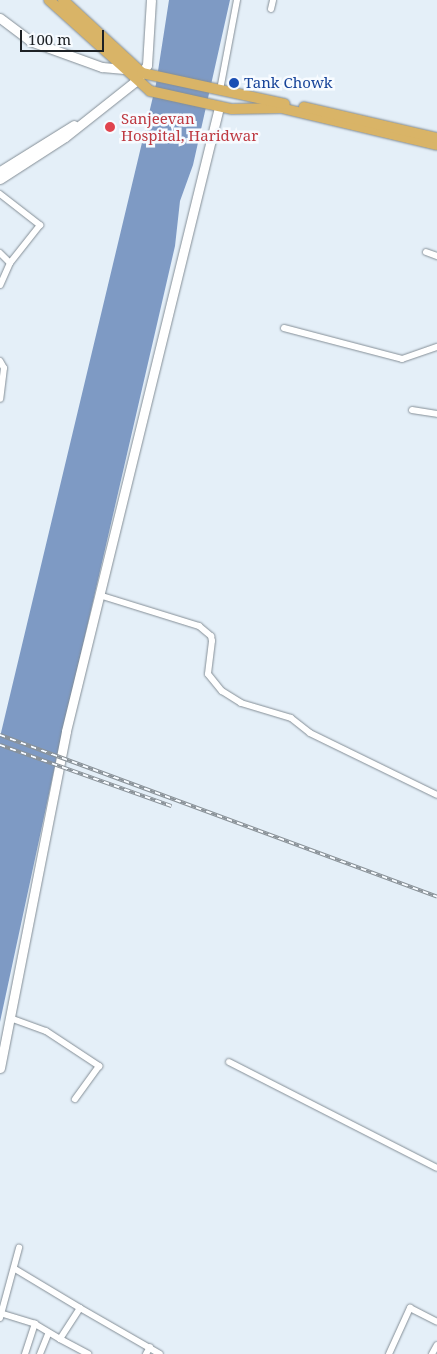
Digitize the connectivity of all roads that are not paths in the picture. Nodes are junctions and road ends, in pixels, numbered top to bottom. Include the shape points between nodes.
1 (50, 0) edge
2 (63, 0) edge
3 (151, 0) edge
4 (237, 0) edge
5 (273, 0) edge
6 (271, 9) dead end
7 (0, 18) edge
8 (124, 69) junction
9 (140, 77) junction
10 (217, 89) junction
11 (216, 107) junction
12 (437, 138) edge
13 (437, 145) edge
14 (3, 168) edge
15 (0, 179) edge
16 (0, 194) edge
17 (426, 252) dead end
18 (0, 254) edge
19 (437, 256) edge
20 (10, 263) junction
21 (0, 285) edge
22 (284, 328) dead end
23 (437, 347) edge
24 (0, 361) edge
25 (0, 400) edge
26 (412, 410) dead end
27 (437, 414) edge
28 (100, 596) junction
29 (437, 795) edge
30 (10, 1018) junction
31 (229, 1062) dead end
32 (0, 1068) edge
33 (75, 1099) dead end
34 (437, 1168) edge
35 (19, 1248) dead end
36 (15, 1269) junction
37 (80, 1308) junction
38 (0, 1315) edge
39 (437, 1322) edge
40 (35, 1324) junction
41 (48, 1334) junction
42 (60, 1339) junction
43 (437, 1345) edge
44 (150, 1348) junction
45 (25, 1354) edge
46 (40, 1354) edge
47 (88, 1354) edge
48 (146, 1354) edge
49 (160, 1354) edge
50 (389, 1354) edge
51 (432, 1354) edge

1 - 8 main road
2 - 9 main road
3 - 9 street via 147,65
4 - 10 street
5 - 6 street
7 - 8 street via 30,41 102,67
8 - 9 main road
9 - 10 main road via 153,75
9 - 11 main road via 150,91
9 - 14 street via 65,137
10 - 12 main road
11 - 13 main road via 281,108
11 - 28 street
14 - 15 street
16 - 20 street via 40,225
17 - 19 street
18 - 20 street
20 - 21 street
22 - 23 street via 402,359
24 - 25 street via 4,368
26 - 27 street
28 - 29 street via 199,626 211,636 208,674 222,690 241,703 291,718 310,733
28 - 30 street via 66,731
30 - 32 street
30 - 33 street via 46,1031 99,1066
31 - 34 street
35 - 36 street
36 - 37 street
36 - 38 street
37 - 42 street
37 - 44 street
38 - 40 street
39 - 50 street via 410,1308
40 - 41 street
40 - 45 street
41 - 42 street
41 - 46 street
42 - 47 street
43 - 51 street
44 - 48 street
44 - 49 street

